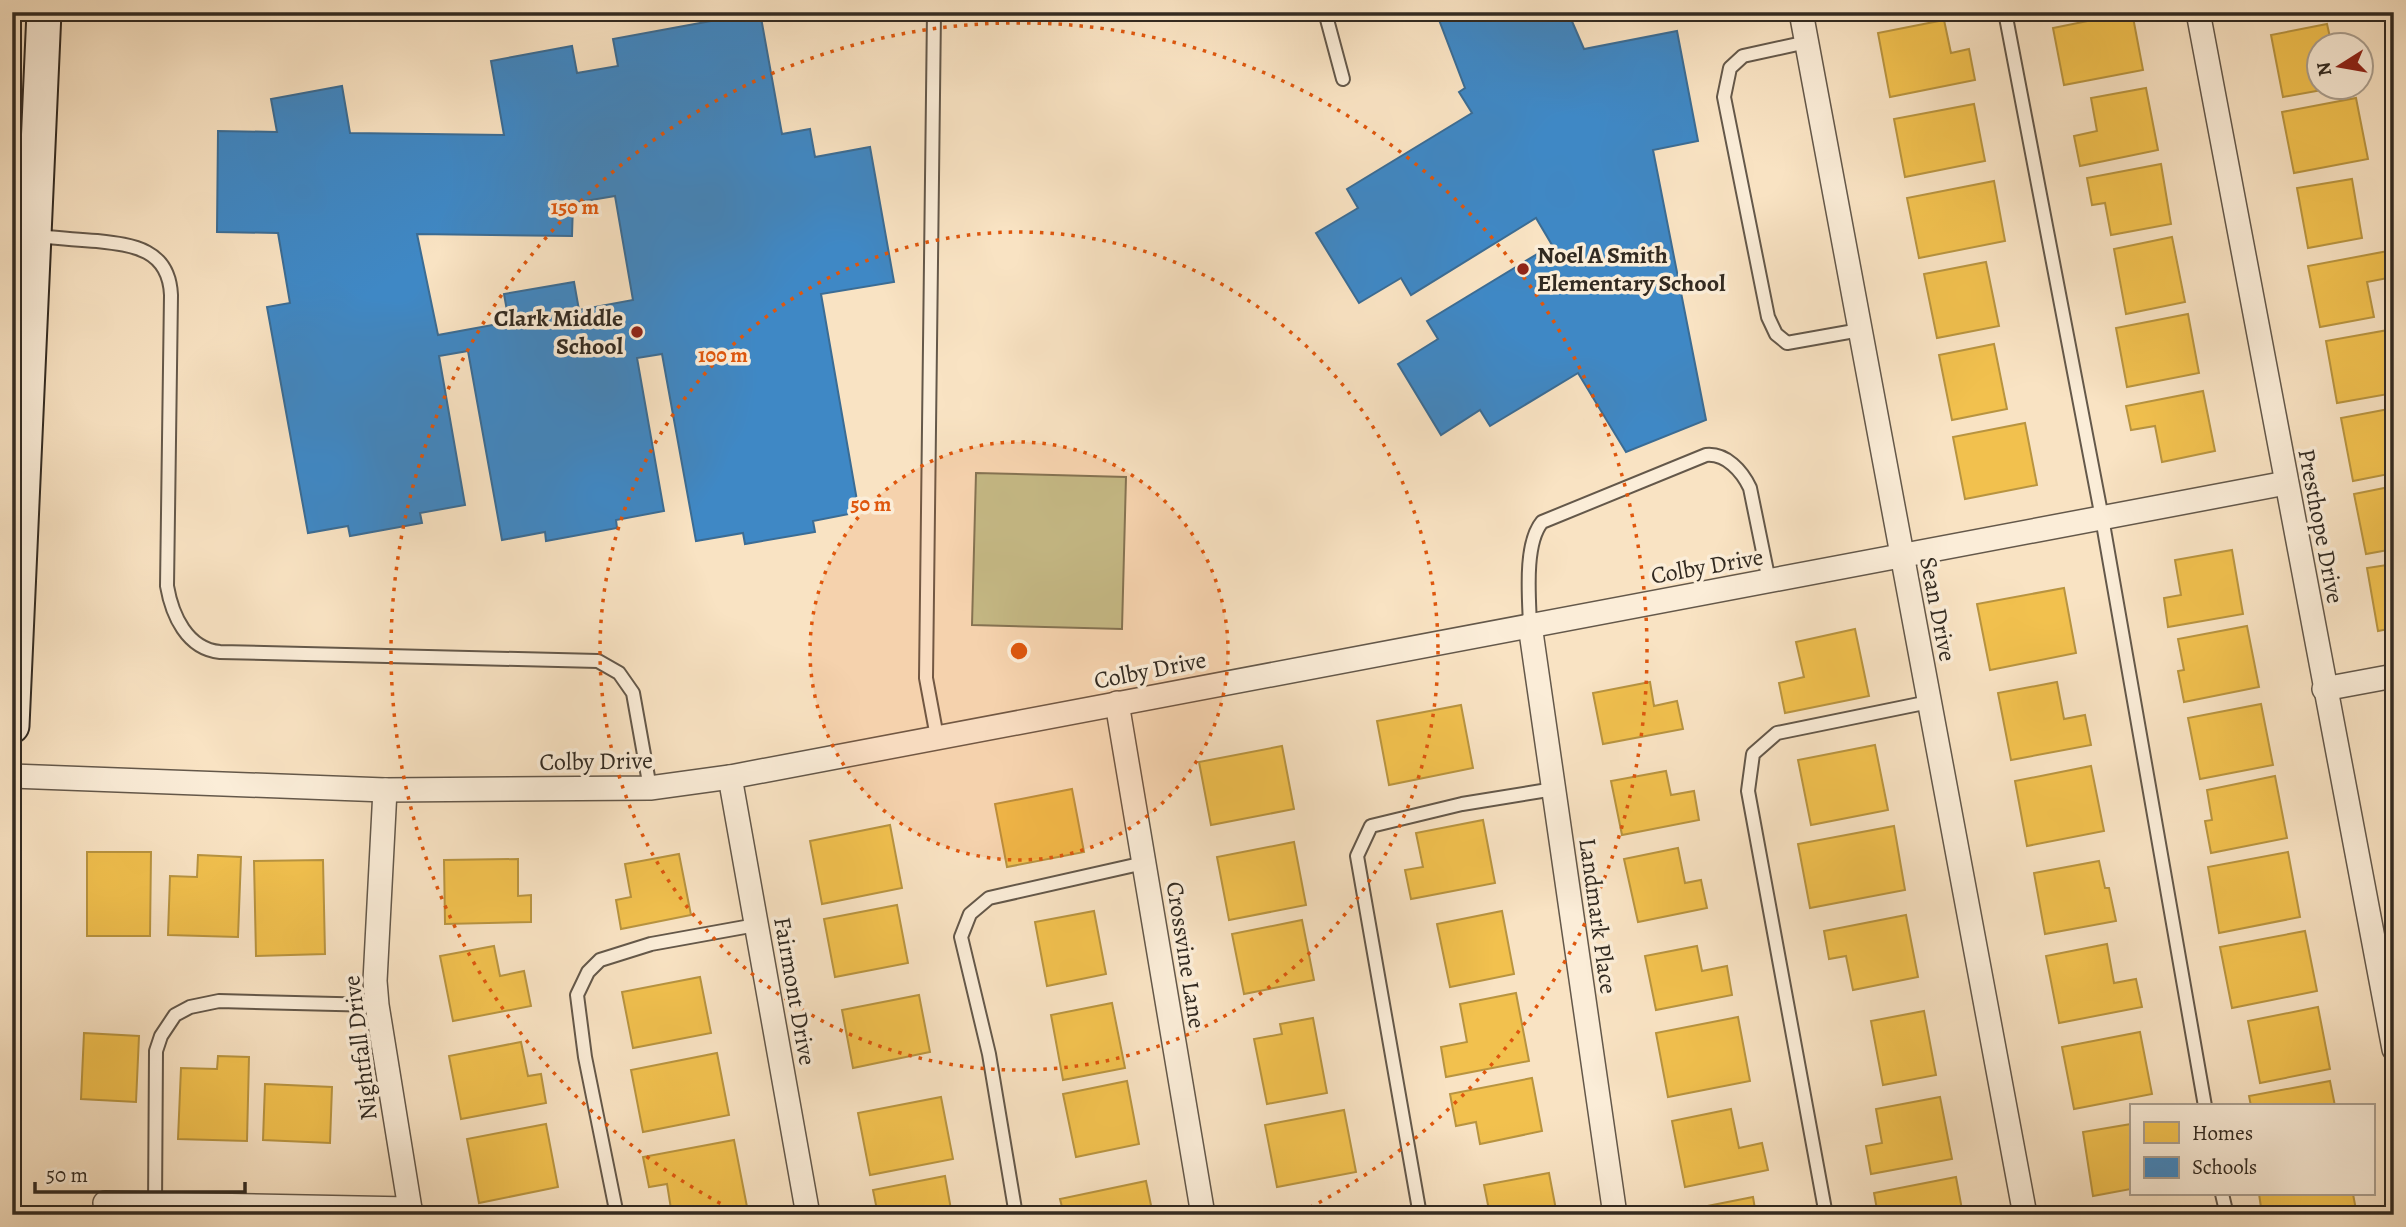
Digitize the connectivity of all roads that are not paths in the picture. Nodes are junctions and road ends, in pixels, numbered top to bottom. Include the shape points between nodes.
1 (44, 12) edge
2 (934, 12) edge
3 (1325, 12) edge
4 (1801, 12) edge
5 (2005, 12) edge
6 (2198, 12) edge
7 (1807, 42) junction
8 (1343, 79) dead end
9 (34, 236) junction
10 (1860, 330) junction
11 (2286, 483) junction
12 (2102, 518) junction
13 (1902, 556) junction
14 (1769, 581) junction
15 (1530, 625) junction
16 (2394, 676) edge
17 (2324, 690) junction
18 (1929, 702) junction
19 (1118, 703) junction
20 (12, 726) edge
21 (937, 737) junction
22 (12, 776) edge
23 (730, 777) junction
24 (650, 788) junction
25 (1554, 789) junction
26 (385, 790) junction
27 (1144, 863) junction
28 (756, 925) junction
29 (377, 1005) junction
30 (2394, 1049) edge
31 (2205, 1104) edge
32 (2222, 1196) edge
33 (106, 1203) dead end
34 (155, 1209) edge
35 (410, 1212) edge
36 (617, 1215) edge
37 (808, 1215) edge
38 (1017, 1215) edge
39 (1203, 1215) edge
40 (1420, 1215) edge
41 (1615, 1215) edge
42 (1826, 1215) edge
43 (2025, 1215) edge
44 (2227, 1215) edge

1 - 9 main road
2 - 21 lane via 926,678
3 - 8 lane
4 - 7 street, Sean Drive
5 - 12 lane
6 - 11 street, Presthope Drive
7 - 10 street, Sean Drive
7 - 10 lane via 1743,56 1730,68 1724,97 1768,317 1776,334 1787,343
9 - 20 main road
9 - 24 lane via 134,246 157,259 168,276 167,586 174,614 195,642 219,652 597,661 619,673 633,693
10 - 13 street, Sean Drive
11 - 12 street, Colby Drive
11 - 17 street, Presthope Drive
12 - 13 street, Colby Drive
12 - 31 lane
13 - 14 street, Colby Drive
13 - 18 street, Sean Drive
14 - 15 street, Colby Drive
14 - 15 lane via 1745,476 1718,456 1706,455 1542,522 1532,541
15 - 19 street, Colby Drive
15 - 25 street, Landmark Place
16 - 17 street
17 - 30 street, Presthope Drive
18 - 42 lane via 1777,733 1753,754 1748,791
18 - 43 street, Sean Drive
19 - 21 street, Colby Drive
19 - 27 street, Crossvine Lane
21 - 23 street, Colby Drive
22 - 26 street, Colby Drive
23 - 24 street, Colby Drive
23 - 28 street, Fairmont Drive
24 - 26 street, Colby Drive
25 - 40 lane via 1462,804 1371,826 1357,856
25 - 41 street, Landmark Place
26 - 29 street, Nightfall Drive
27 - 38 lane via 989,898 970,914 961,937 989,1054
27 - 39 street, Crossvine Lane
28 - 36 lane via 651,944 600,960 588,972 577,995
28 - 37 street, Fairmont Drive
29 - 34 lane via 219,1001 175,1015 156,1051
29 - 35 street, Nightfall Drive
32 - 44 lane
33 - 34 street
34 - 35 street

